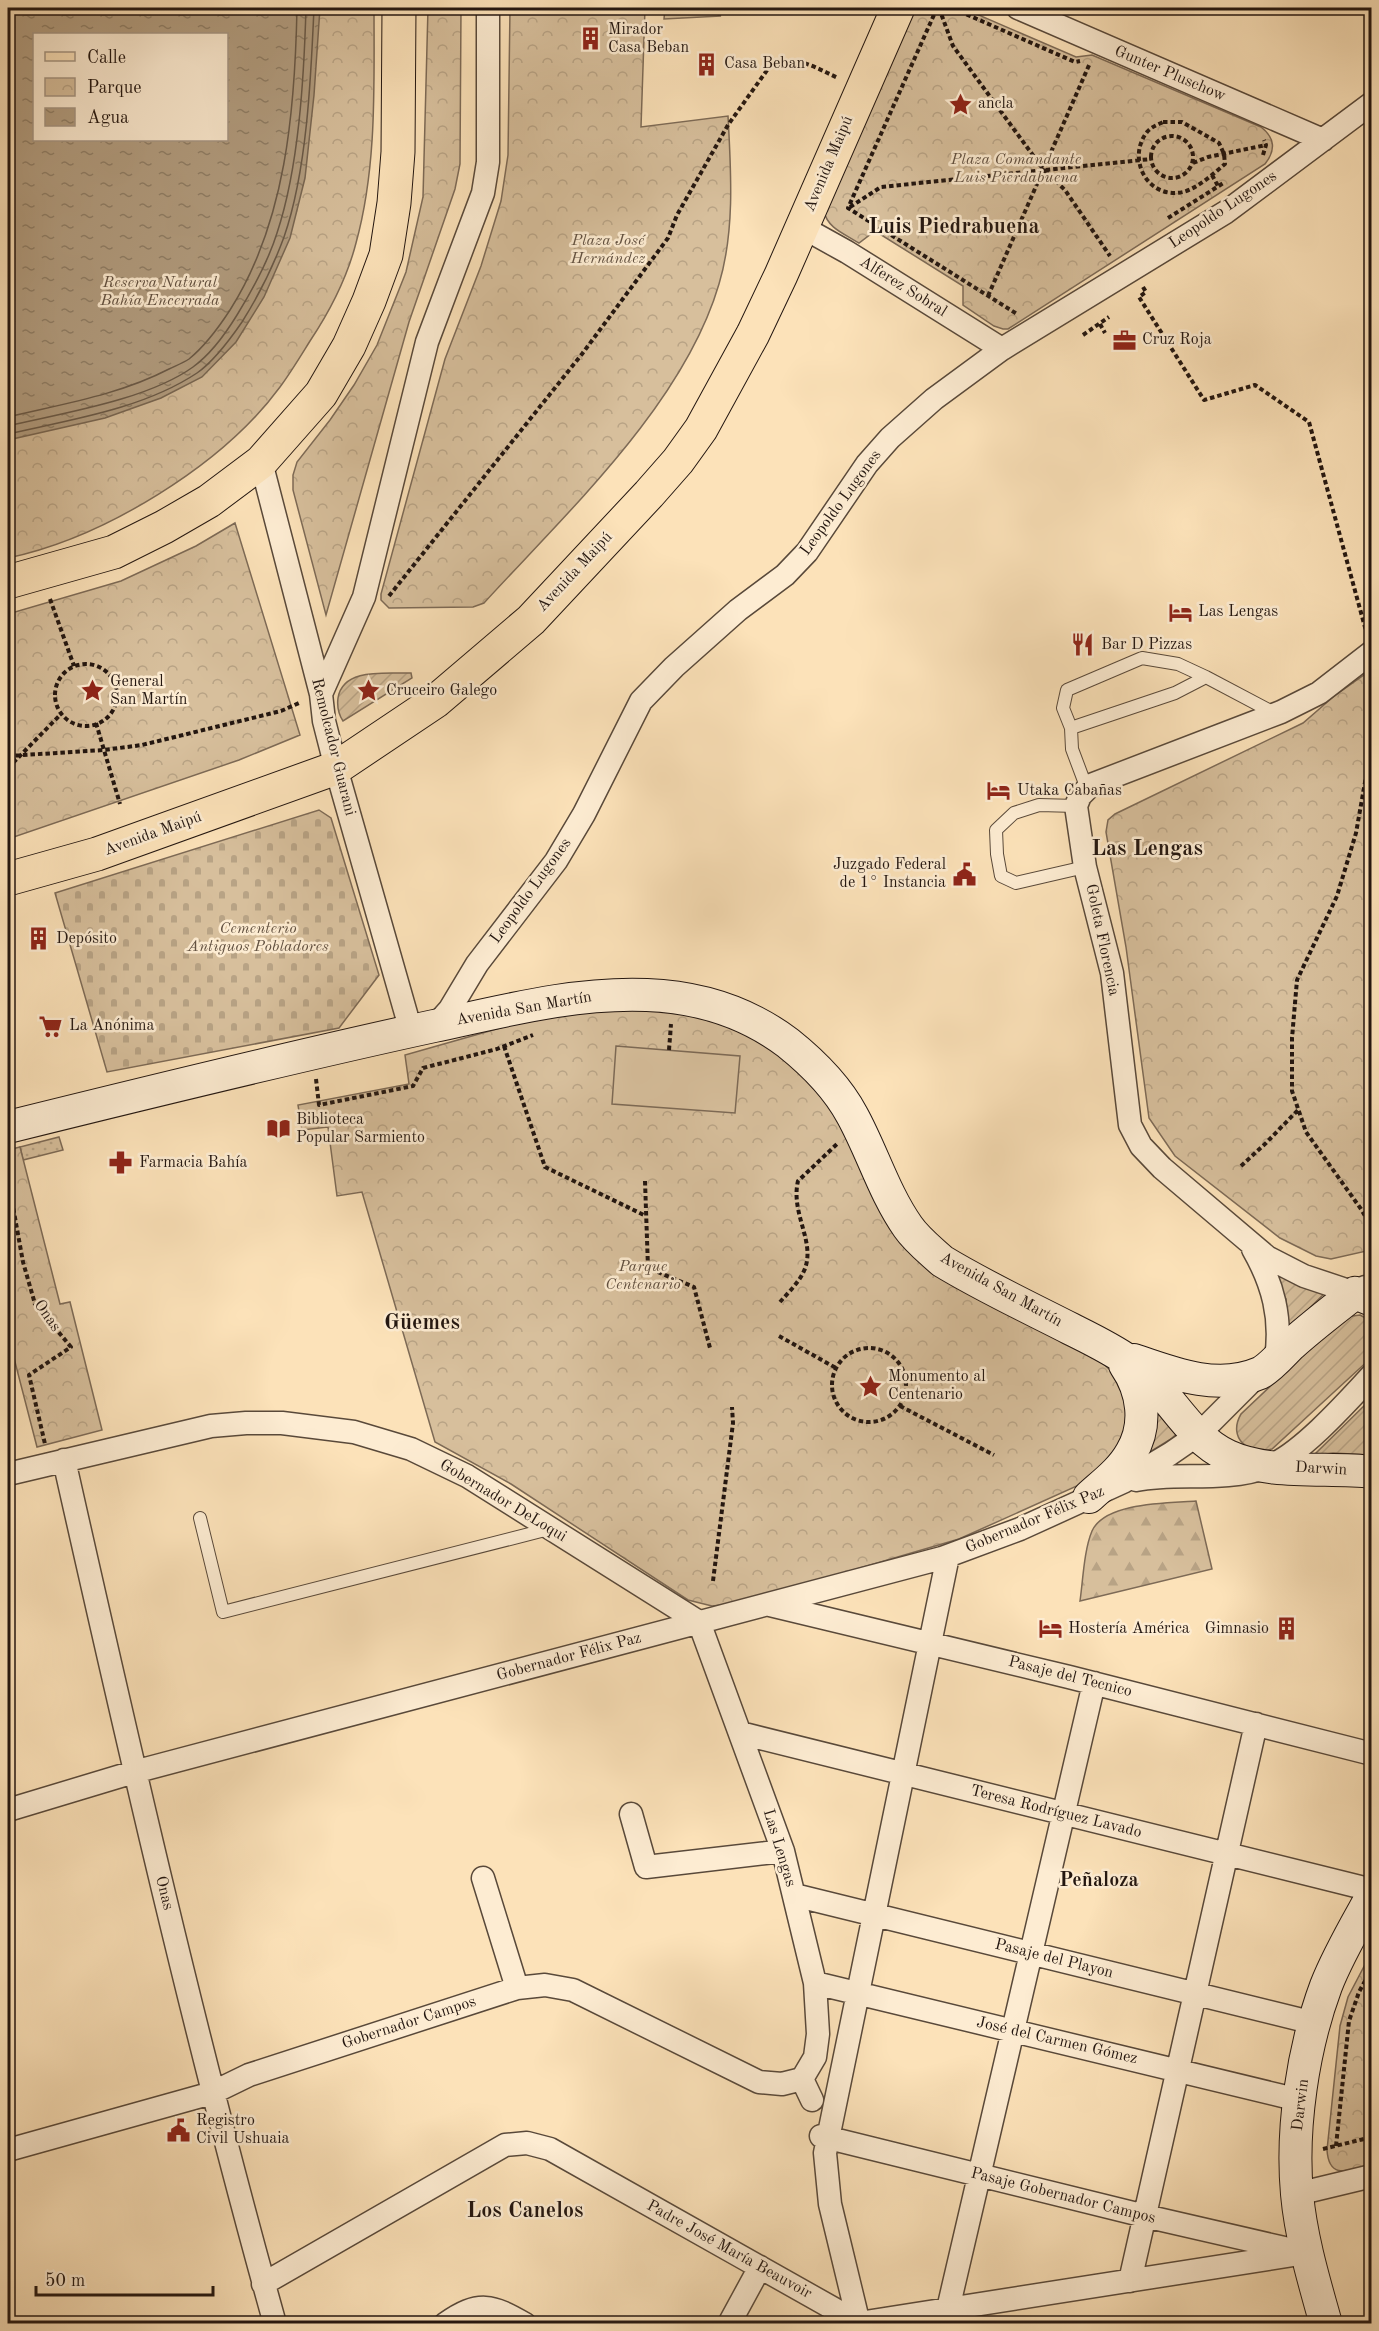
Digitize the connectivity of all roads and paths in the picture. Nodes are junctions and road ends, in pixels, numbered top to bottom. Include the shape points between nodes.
1 (399, 8) edge
2 (488, 8) edge
3 (898, 8) edge
4 (938, 8) edge
5 (945, 8) edge
6 (1018, 8) edge
7 (861, 88) junction
8 (1371, 103) edge
9 (1261, 135) dead end
10 (1323, 140) junction
11 (1266, 145) junction
12 (1224, 154) junction
13 (1138, 159) junction
14 (1151, 159) junction
15 (1258, 160) dead end
16 (1192, 164) junction
17 (1043, 169) junction
18 (1212, 176) junction
19 (1228, 179) dead end
20 (1218, 186) junction
21 (848, 208) junction
22 (1159, 224) dead end
23 (802, 227) junction
24 (1119, 249) dead end
25 (1109, 255) junction
26 (1100, 261) dead end
27 (1132, 270) junction
28 (988, 296) junction
29 (1027, 308) dead end
30 (1109, 317) dead end
31 (1100, 324) junction
32 (1105, 333) dead end
33 (1083, 335) dead end
34 (1002, 349) junction
35 (261, 462) junction
36 (8, 582) edge
37 (49, 596) dead end
38 (383, 604) dead end
39 (1370, 646) edge
40 (74, 666) junction
41 (1206, 677) junction
42 (321, 694) junction
43 (61, 714) junction
44 (1276, 714) junction
45 (96, 723) junction
46 (1071, 728) junction
47 (1371, 744) edge
48 (104, 750) junction
49 (8, 756) edge
50 (20, 756) junction
51 (8, 768) edge
52 (336, 768) junction
53 (1081, 798) junction
54 (120, 804) dead end
55 (1085, 867) junction
56 (8, 879) edge
57 (672, 1018) dead end
58 (423, 1028) junction
59 (539, 1032) dead end
60 (504, 1046) junction
61 (669, 1050) dead end
62 (319, 1105) dead end
63 (1298, 1109) junction
64 (8, 1128) edge
65 (842, 1139) dead end
66 (1241, 1166) dead end
67 (8, 1179) edge
68 (645, 1181) dead end
69 (646, 1216) junction
70 (1371, 1228) edge
71 (1251, 1245) junction
72 (1366, 1292) edge
73 (780, 1302) dead end
74 (779, 1336) dead end
75 (710, 1348) dead end
76 (1118, 1354) junction
77 (1269, 1365) junction
78 (836, 1368) junction
79 (1371, 1375) edge
80 (900, 1406) junction
81 (732, 1407) dead end
82 (1199, 1434) junction
83 (994, 1455) dead end
84 (57, 1462) junction
85 (1270, 1466) junction
86 (1371, 1472) edge
87 (8, 1474) edge
88 (1123, 1482) junction
89 (1089, 1497) junction
90 (200, 1518) dead end
91 (550, 1528) junction
92 (948, 1556) junction
93 (713, 1581) dead end
94 (767, 1604) junction
95 (699, 1622) junction
96 (930, 1644) junction
97 (1094, 1683) junction
98 (1256, 1724) junction
99 (740, 1732) junction
100 (1371, 1754) edge
101 (134, 1772) junction
102 (903, 1774) junction
103 (8, 1810) edge
104 (631, 1814) dead end
105 (1064, 1814) junction
106 (783, 1851) junction
107 (1227, 1854) junction
108 (483, 1878) dead end
109 (1371, 1890) edge
110 (794, 1895) junction
111 (1371, 1896) edge
112 (874, 1915) junction
113 (1031, 1953) junction
114 (1371, 1968) edge
115 (815, 1983) junction
116 (517, 1988) junction
117 (858, 1994) junction
118 (1195, 1994) junction
119 (1314, 2023) junction
120 (1013, 2031) junction
121 (1178, 2070) junction
122 (802, 2079) junction
123 (213, 2093) junction
124 (812, 2100) dead end
125 (1299, 2100) junction
126 (1371, 2137) edge
127 (825, 2142) junction
128 (1336, 2146) junction
129 (8, 2150) edge
130 (1296, 2156) junction
131 (979, 2175) junction
132 (1371, 2175) edge
133 (1297, 2194) junction
134 (1145, 2216) junction
135 (1306, 2253) junction
136 (760, 2267) junction
137 (1130, 2281) junction
138 (264, 2284) junction
139 (948, 2309) junction
140 (859, 2323) edge
141 (275, 2324) edge
142 (446, 2324) edge
143 (525, 2324) edge
144 (729, 2324) edge
145 (1326, 2324) edge

1 - 35 main road via 398,152 386,255 349,346 321,394
2 - 42 street via 488,162 483,193 428,342 364,597
3 - 7 main road, Avenida Maipú
4 - 17 path via 953,46
4 - 21 path
5 - 17 path via 1075,62 1091,60
6 - 10 street, Gunter Pluschow
7 - 23 main road, Avenida Maipú
7 - 38 path via 802,62 789,60 770,66 728,125 668,238 582,354
8 - 10 street, Leopoldo Lugones
9 - 11 path
10 - 27 street, Leopoldo Lugones via 1226,212
11 - 12 path
11 - 15 path
12 - 13 path via 1219,143 1182,122 1162,122 1148,130
12 - 16 path
12 - 18 path via 1226,165
13 - 14 path
13 - 17 path
13 - 18 path via 1151,186 1168,193 1190,189
14 - 16 path via 1157,172 1170,178 1184,175
14 - 16 path via 1159,141 1178,137 1189,144
17 - 21 path via 881,187
17 - 25 path via 1065,190
17 - 28 path
18 - 20 path
19 - 20 path
20 - 22 path
21 - 28 path
23 - 34 street, Alferez Sobral
23 - 52 main road, Avenida Maipú via 723,392 678,461 531,620 501,647 436,701
24 - 25 path
25 - 26 path
25 - 27 path
27 - 34 street, Leopoldo Lugones
27 - 39 path via 1146,292 1139,297 1204,400 1255,385 1310,422
28 - 29 path via 1017,314
30 - 31 path
31 - 32 path
31 - 33 path
34 - 58 street, Leopoldo Lugones via 934,399 890,438 867,464 807,552 641,701 556,861 477,964 450,1009
35 - 36 main road via 209,501 114,552
35 - 42 street, Remolcador Guarani
37 - 40 path
39 - 44 street via 1319,693
40 - 43 path via 56,687
40 - 45 path via 84,664 102,669 114,684 115,703 105,719
41 - 44 lane
41 - 46 lane via 1175,693
41 - 46 lane via 1178,664 1142,658 1067,690 1063,708
42 - 48 path via 281,711 142,745
42 - 52 street, Remolcador Guarani
43 - 45 path via 77,724
43 - 50 path
44 - 53 street via 1091,785
45 - 48 path
46 - 53 lane
47 - 63 path via 1356,833 1336,896 1297,980 1292,1091
48 - 50 path
48 - 54 path
49 - 50 path
50 - 51 path
52 - 56 main road, Avenida Maipú via 97,854
52 - 58 street, Remolcador Guarani
53 - 55 street, Goleta Florencia
53 - 55 lane via 1014,813 996,830 997,854 1001,876 1016,883
55 - 71 street, Goleta Florencia via 1112,973 1130,1125 1141,1146 1162,1168
57 - 61 path
58 - 64 main road, Avenida San Martín via 284,1058
58 - 76 main road, Avenida San Martín via 563,999 647,995 687,998 755,1022 786,1042 835,1089 907,1226 922,1243 963,1274
59 - 60 path
60 - 62 path via 423,1068 413,1086
60 - 69 path via 545,1167
63 - 66 path
63 - 70 path via 1306,1132
65 - 73 path via 798,1181 798,1215 808,1256 803,1273
67 - 84 path, Onas via 35,1304 71,1347 29,1375
68 - 69 path
69 - 75 path via 648,1268 694,1287
71 - 72 street, Goleta Florencia via 1304,1276
71 - 77 street via 1264,1268 1276,1306 1279,1340
72 - 77 main road, Gobernador Félix Paz via 1325,1316
74 - 78 path
76 - 77 main road, Avenida San Martín via 1184,1377 1209,1381 1233,1379
76 - 82 main road, Avenida San Martín via 1142,1372
76 - 89 main road via 1140,1393 1140,1434 1116,1473
77 - 82 street, Gobernador Félix Paz
78 - 80 path via 832,1393 845,1414 868,1423 892,1415
78 - 80 path via 853,1351 877,1348 888,1352 898,1360 907,1383
79 - 85 street, Gobernador Félix Paz via 1314,1433
80 - 83 path
81 - 93 path
82 - 85 main road via 1228,1456
82 - 88 street, Gobernador Félix Paz
84 - 87 street, Gobernador DeLoqui
84 - 91 street, Gobernador DeLoqui via 211,1426 264,1423 324,1427 411,1449 467,1476
84 - 101 street, Onas
85 - 86 main road, Darwin
85 - 88 street, Gobernador Félix Paz via 1232,1475 1163,1476
88 - 89 street, Gobernador Félix Paz
89 - 92 street, Gobernador Félix Paz
90 - 91 lane via 223,1612
91 - 95 street, Gobernador DeLoqui
92 - 94 street, Gobernador Félix Paz
92 - 96 street
94 - 95 street, Gobernador Félix Paz
94 - 96 street, Pasaje del Tecnico
95 - 99 street, Las Lengas
95 - 101 street, Gobernador Félix Paz
96 - 97 street, Pasaje del Tecnico
96 - 102 street
97 - 98 street, Pasaje del Tecnico
97 - 105 street
98 - 100 street, Pasaje del Tecnico
98 - 107 street
99 - 102 street, Teresa Rodríguez Lavado
99 - 106 street, Las Lengas
101 - 103 street, Gobernador Félix Paz
101 - 123 street, Onas
102 - 105 street, Teresa Rodríguez Lavado
102 - 112 street
104 - 106 street via 646,1867
105 - 107 street, Teresa Rodríguez Lavado
105 - 113 street
106 - 110 street, Las Lengas
107 - 109 street, Teresa Rodríguez Lavado
107 - 118 street
108 - 116 street
110 - 112 street, Pasaje del Playon
110 - 115 street, Las Lengas
111 - 119 main road, Darwin via 1326,1985
112 - 113 street, Pasaje del Playon
112 - 117 street
113 - 118 street, Pasaje del Playon
113 - 120 street
114 - 128 path via 1349,2020
115 - 117 street, José del Carmen Gómez
115 - 122 street, Las Lengas via 819,2034 814,2057
116 - 122 street, Gobernador Campos via 545,1985 573,1990 759,2082 782,2084
116 - 123 street, Gobernador Campos via 249,2075
117 - 120 street, José del Carmen Gómez
117 - 127 street
118 - 119 street, Pasaje del Playon
118 - 121 street
119 - 125 main road, Darwin
120 - 121 street, José del Carmen Gómez
120 - 131 street
121 - 125 street, José del Carmen Gómez
121 - 134 street
122 - 124 street
123 - 129 street, Gobernador Campos
123 - 138 street, Onas
125 - 130 main road, Darwin
126 - 128 path
127 - 131 street, Pasaje Gobernador Campos
127 - 140 street via 830,2204
128 - 130 path
130 - 133 main road, Darwin
131 - 134 street, Pasaje Gobernador Campos
131 - 139 street
132 - 133 street
133 - 135 main road, Darwin
134 - 135 street, Pasaje Gobernador Campos
134 - 137 street
135 - 137 street
135 - 145 main road, Darwin
136 - 138 street, Padre José María Beauvoir via 550,2149 527,2143 505,2145
136 - 140 street, Padre José María Beauvoir
136 - 144 street
137 - 139 street
138 - 141 street, Onas
139 - 140 street
142 - 143 street via 479,2307 499,2309

